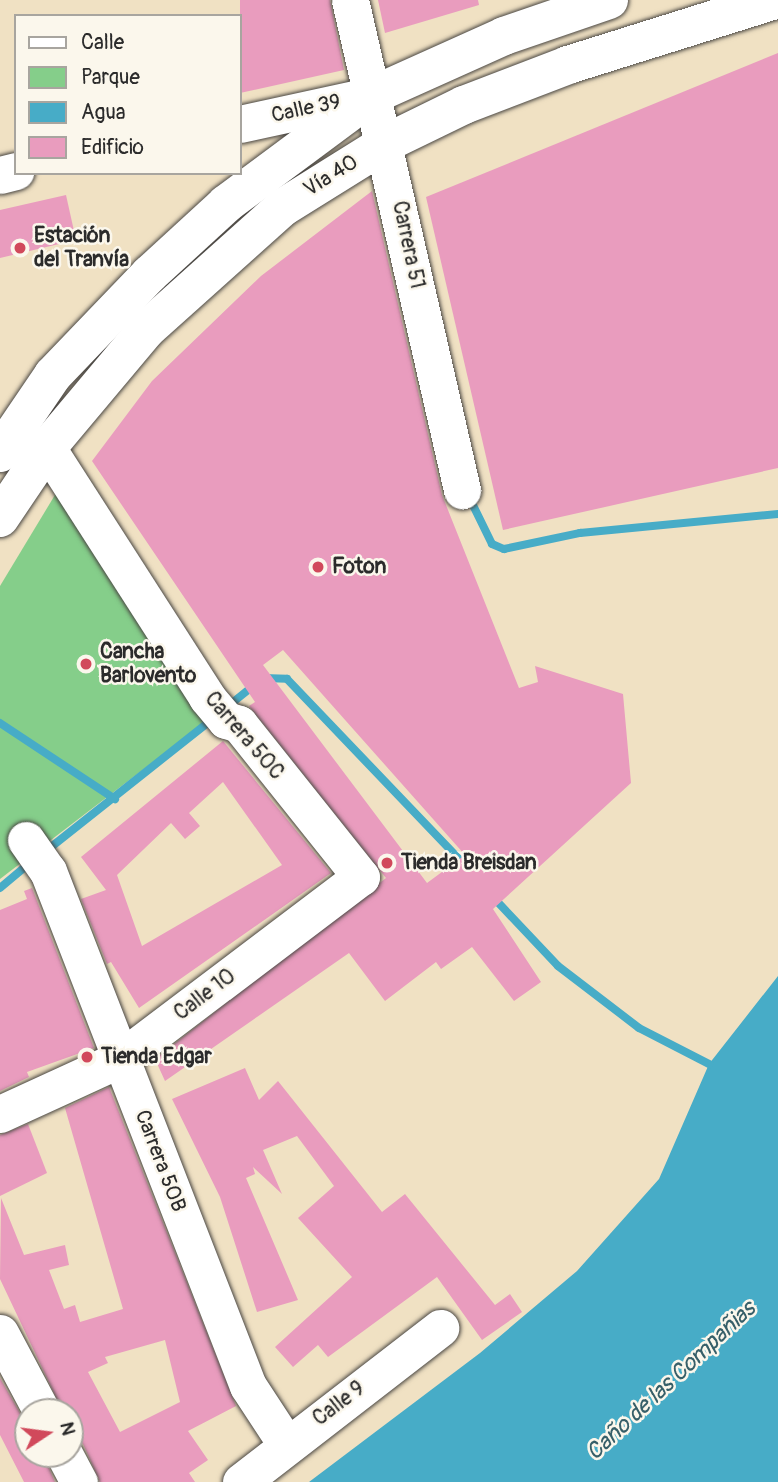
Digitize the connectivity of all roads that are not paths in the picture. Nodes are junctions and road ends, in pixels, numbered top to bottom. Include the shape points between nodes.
1 (350, 0) edge
2 (609, 0) edge
3 (775, 0) edge
4 (373, 95) junction
5 (242, 124) edge
6 (386, 143) junction
7 (229, 189) edge
8 (47, 448) junction
9 (0, 453) edge
10 (462, 490) dead end
11 (0, 518) edge
12 (39, 858) dead end
13 (361, 877) joint
14 (120, 1059) junction
15 (0, 1114) edge
16 (440, 1328) dead end
17 (0, 1333) edge
18 (35, 1398) edge
19 (286, 1444) junction
20 (241, 1482) edge

1 - 4 street, Carrera 51
2 - 4 highway, Vía 40 via 504,36
3 - 6 highway, Vía 40 via 519,82
4 - 5 street, Calle 39
4 - 6 street, Carrera 51
4 - 7 highway, Vía 40
6 - 8 highway, Vía 40 via 282,208 196,280
6 - 10 street, Carrera 51
7 - 9 highway, Vía 40 via 53,375
8 - 11 highway, Vía 40
8 - 13 street, Carrera 50C via 217,708 239,724
12 - 14 street, Carrera 50B
13 - 14 street, Calle 10
14 - 15 street, Calle 10
14 - 19 street, Carrera 50B via 248,1387
16 - 19 street, Calle 9
17 - 18 street
19 - 20 street, Calle 9

